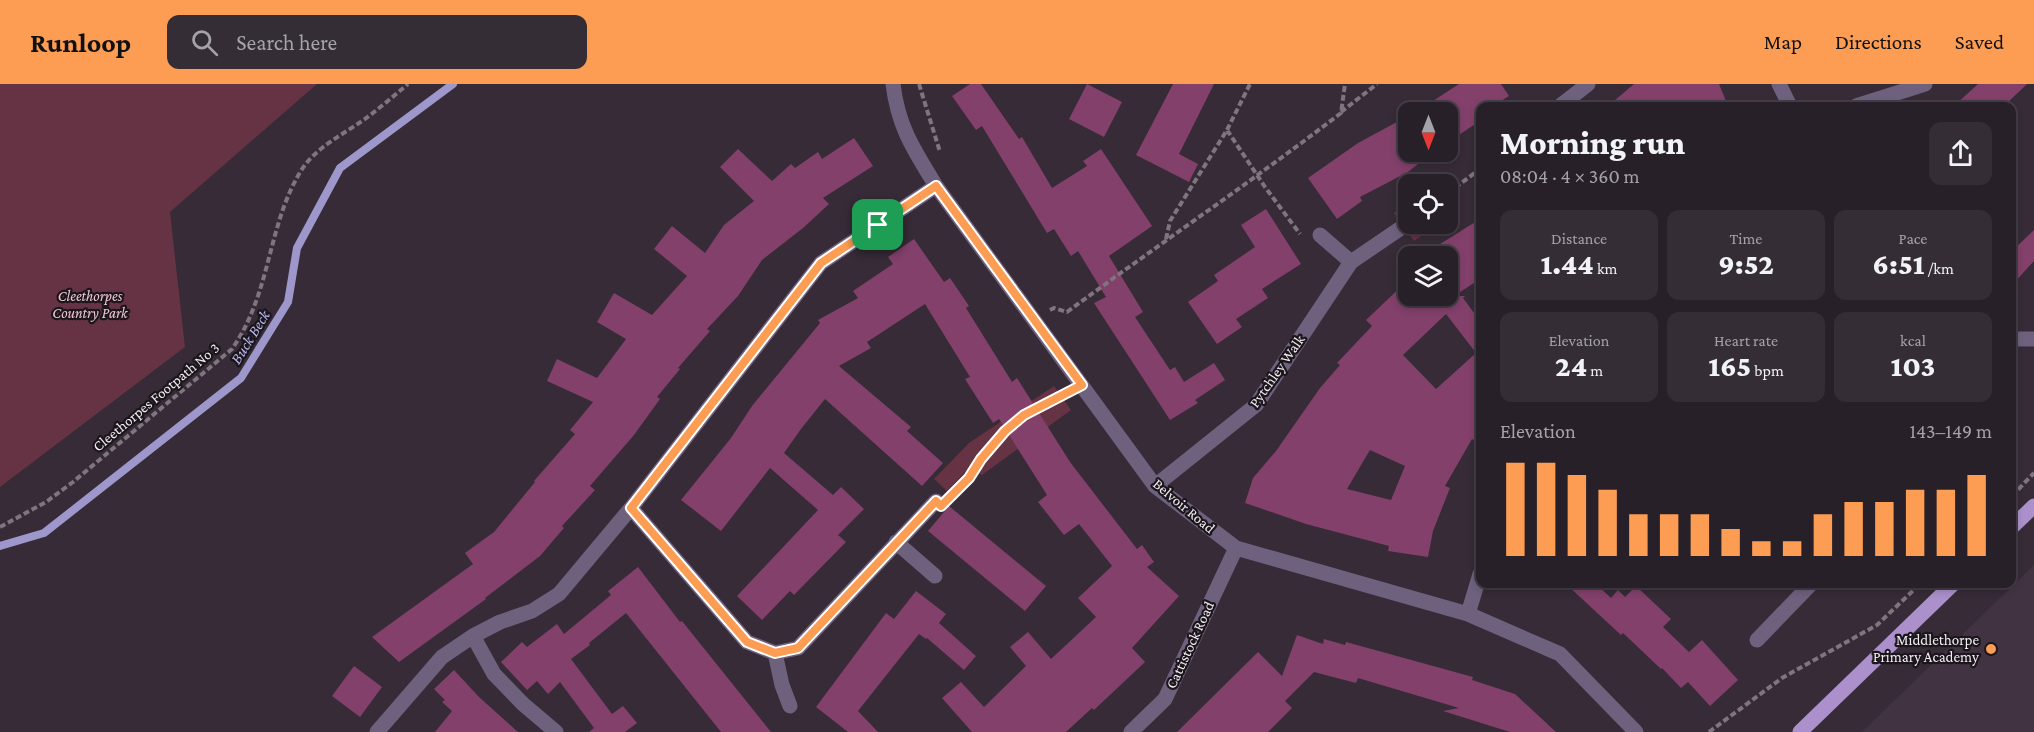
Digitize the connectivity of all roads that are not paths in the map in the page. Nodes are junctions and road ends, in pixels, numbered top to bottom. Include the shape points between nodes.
1 (892, 84) edge
2 (1588, 84) edge
3 (1779, 84) edge
4 (1925, 84) edge
5 (1565, 102) edge
6 (1788, 102) edge
7 (1869, 102) edge
8 (936, 186) junction
9 (1398, 230) edge
10 (1320, 235) road end
11 (1352, 262) junction
12 (2016, 339) edge
13 (2034, 339) edge
14 (1155, 486) junction
15 (936, 501) road end
16 (2034, 506) edge
17 (631, 508) junction
18 (2016, 523) edge
19 (896, 542) junction
20 (1236, 548) junction
21 (935, 576) dead end
22 (1476, 587) edge
23 (1807, 588) edge
24 (1949, 588) edge
25 (1468, 614) junction
26 (473, 636) junction
27 (1757, 640) dead end
28 (775, 653) junction
29 (790, 706) dead end
30 (377, 732) edge
31 (556, 732) edge
32 (1131, 732) edge
33 (1636, 732) edge
34 (1800, 732) edge

1 - 8 street, Belvoir Road via 907,137
2 - 5 street
3 - 6 street
4 - 7 street
8 - 14 street, Belvoir Road
8 - 17 street via 821,263
9 - 11 street, Pytchley Walk
10 - 11 street
11 - 14 street, Pytchley Walk via 1256,405
12 - 13 street
14 - 20 street, Belvoir Road
15 - 19 street
16 - 18 main road
17 - 26 street via 559,594 532,611
17 - 28 street via 747,642
19 - 21 street
19 - 28 street via 798,648
20 - 25 street, Belvoir Road
20 - 32 street, Cattistock Road via 1165,699
22 - 25 street
23 - 27 street
24 - 34 main road
25 - 33 street, Belvoir Road via 1560,654
26 - 30 street via 442,657
26 - 31 street via 494,674
28 - 29 street

